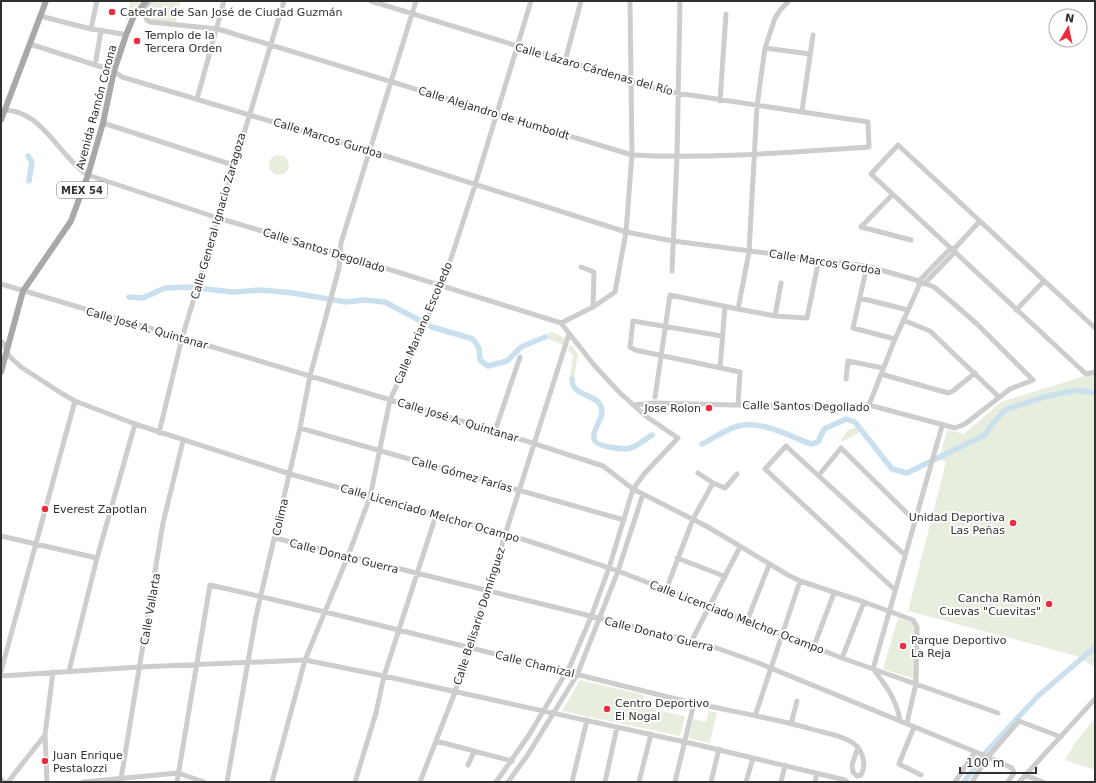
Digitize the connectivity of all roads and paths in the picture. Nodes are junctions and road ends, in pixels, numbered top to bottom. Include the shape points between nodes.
1 (46, 1) edge
2 (97, 1) edge
3 (146, 1) edge
4 (149, 1) edge
5 (224, 1) edge
6 (284, 1) edge
7 (372, 1) edge
8 (416, 1) edge
9 (531, 1) edge
10 (581, 1) edge
11 (630, 1) edge
12 (680, 1) edge
13 (789, 1) edge
14 (412, 14) junction
15 (726, 14) dead end
16 (44, 17) dead end
17 (92, 29) junction
18 (218, 29) junction
19 (101, 30) junction
20 (123, 34) dead end
21 (813, 35) dead end
22 (30, 44) junction
23 (270, 44) junction
24 (517, 47) junction
25 (765, 48) junction
26 (810, 54) junction
27 (96, 60) dead end
28 (565, 61) junction
29 (114, 71) junction
30 (630, 81) junction
31 (391, 82) junction
32 (677, 94) junction
33 (197, 98) junction
34 (720, 101) junction
35 (757, 106) junction
36 (3, 110) edge
37 (802, 111) junction
38 (497, 113) junction
39 (248, 114) junction
40 (1, 120) edge
41 (103, 124) junction
42 (869, 147) joint
43 (370, 150) junction
44 (755, 154) junction
45 (632, 155) junction
46 (677, 157) junction
47 (233, 165) junction
48 (88, 175) junction
49 (476, 185) junction
50 (892, 195) junction
51 (218, 218) junction
52 (980, 221) junction
53 (626, 232) junction
54 (911, 240) dead end
55 (673, 241) junction
56 (953, 250) junction
57 (749, 252) junction
58 (340, 254) junction
59 (819, 259) junction
60 (867, 266) junction
61 (581, 267) dead end
62 (672, 271) dead end
63 (1044, 281) junction
64 (781, 283) dead end
65 (921, 283) junction
66 (1, 284) edge
67 (442, 286) junction
68 (23, 291) junction
69 (860, 298) junction
70 (725, 306) junction
71 (593, 307) junction
72 (738, 310) junction
73 (908, 310) junction
74 (1016, 310) junction
75 (775, 316) junction
76 (904, 320) junction
77 (561, 323) junction
78 (666, 326) junction
79 (1095, 328) edge
80 (570, 334) junction
81 (722, 336) junction
82 (182, 338) junction
83 (895, 339) junction
84 (1, 341) edge
85 (7, 350) junction
86 (661, 356) junction
87 (520, 357) dead end
88 (720, 368) junction
89 (884, 368) junction
90 (1, 372) edge
91 (1095, 372) edge
92 (974, 373) junction
93 (881, 374) junction
94 (310, 376) junction
95 (846, 379) dead end
96 (1033, 380) joint
97 (655, 397) dead end
98 (999, 397) junction
99 (390, 400) junction
100 (76, 401) junction
101 (633, 405) junction
102 (738, 405) junction
103 (869, 405) junction
104 (135, 424) junction
105 (942, 426) junction
106 (300, 428) junction
107 (495, 431) junction
108 (159, 433) junction
109 (183, 441) junction
110 (535, 443) junction
111 (380, 451) junction
112 (698, 473) dead end
113 (290, 474) junction
114 (737, 474) dead end
115 (819, 475) junction
116 (713, 483) junction
117 (633, 489) junction
118 (520, 490) junction
119 (643, 494) junction
120 (370, 497) junction
121 (436, 515) junction
122 (693, 519) junction
123 (624, 520) junction
124 (915, 521) junction
125 (506, 534) junction
126 (1, 536) edge
127 (275, 538) junction
128 (36, 544) junction
129 (740, 547) junction
130 (348, 556) junction
131 (905, 556) junction
132 (97, 558) junction
133 (677, 558) junction
134 (769, 565) junction
135 (609, 568) junction
136 (618, 571) junction
137 (418, 574) junction
138 (724, 576) junction
139 (800, 581) junction
140 (666, 590) junction
141 (895, 590) junction
142 (487, 591) junction
143 (834, 593) junction
144 (261, 596) junction
145 (864, 602) junction
146 (708, 606) junction
147 (326, 612) junction
148 (890, 612) junction
149 (591, 617) junction
150 (600, 619) junction
151 (747, 621) junction
152 (398, 630) junction
153 (782, 634) junction
154 (692, 640) junction
155 (814, 646) junction
156 (469, 648) junction
157 (842, 658) junction
158 (305, 660) junction
159 (248, 662) junction
160 (197, 665) junction
161 (139, 667) junction
162 (770, 668) junction
163 (874, 669) junction
164 (1, 671) edge
165 (69, 671) junction
166 (53, 672) junction
167 (567, 672) junction
168 (577, 675) junction
169 (1, 676) edge
170 (384, 676) junction
171 (916, 683) junction
172 (455, 692) junction
173 (1095, 699) edge
174 (797, 701) dead end
175 (694, 704) junction
176 (544, 711) junction
177 (553, 713) junction
178 (998, 713) dead end
179 (755, 716) junction
180 (587, 720) junction
181 (900, 720) junction
182 (907, 723) junction
183 (791, 724) junction
184 (617, 727) junction
185 (914, 727) junction
186 (651, 734) junction
187 (45, 735) junction
188 (1061, 737) junction
189 (436, 741) junction
190 (685, 742) junction
191 (858, 747) junction
192 (719, 750) junction
193 (474, 752) junction
194 (977, 753) junction
195 (986, 756) junction
196 (753, 758) junction
197 (512, 761) junction
198 (468, 765) dead end
199 (785, 765) junction
200 (817, 773) junction
201 (178, 774) junction
202 (921, 775) dead end
203 (1025, 775) junction
204 (1, 779) edge
205 (121, 779) junction
206 (497, 780) edge
207 (4, 782) edge
208 (8, 782) edge
209 (47, 782) edge
210 (83, 782) edge
211 (177, 782) edge
212 (204, 782) edge
213 (226, 782) edge
214 (272, 782) edge
215 (355, 782) edge
216 (420, 782) edge
217 (505, 782) edge
218 (508, 782) edge
219 (572, 782) edge
220 (605, 782) edge
221 (640, 782) edge
222 (675, 782) edge
223 (711, 782) edge
224 (746, 782) edge
225 (781, 782) edge
226 (815, 782) edge
227 (847, 782) edge
228 (955, 782) edge
229 (972, 782) edge
230 (1008, 782) edge
231 (1019, 782) edge
232 (1043, 782) edge

1 - 22 main road
2 - 17 street
3 - 29 main road, Avenida Ramón Corona / MEX 54 via 133,18
4 - 18 street, Calle Alejandro de Humboldt via 145,15 146,20 150,22
5 - 18 street
6 - 23 street, Calle General Ignacio Zaragoza
7 - 14 street, Calle Lázaro Cárdenas del Río
8 - 14 street, Colima
9 - 24 street, Calle Mariano Escobedo
10 - 28 street
11 - 30 street
12 - 32 street
13 - 25 street via 775,18
14 - 24 street, Calle Lázaro Cárdenas del Río
14 - 31 street, Colima
15 - 34 street
16 - 17 street
17 - 19 street
18 - 23 street, Calle Alejandro de Humboldt
18 - 33 street
19 - 20 street
19 - 27 street
21 - 26 street
22 - 29 street, Calle Marcos Gurdoa
22 - 36 main road
23 - 31 street, Calle Alejandro de Humboldt
23 - 39 street, Calle General Ignacio Zaragoza
24 - 28 street, Calle Lázaro Cárdenas del Río
24 - 38 street, Calle Mariano Escobedo
25 - 26 street
25 - 35 street
26 - 37 street
28 - 30 street, Calle Lázaro Cárdenas del Río
29 - 33 street, Calle Marcos Gurdoa via 122,77
29 - 41 main road, Avenida Ramón Corona / MEX 54
30 - 32 street, Calle Lázaro Cárdenas del Río
30 - 45 street
31 - 38 street, Calle Alejandro de Humboldt
31 - 43 street, Colima
32 - 34 street, Calle Lázaro Cárdenas del Río
32 - 46 street
33 - 39 street, Calle Marcos Gurdoa
34 - 35 street, Calle Lázaro Cárdenas del Río
35 - 37 street, Calle Lázaro Cárdenas del Río
35 - 44 street
36 - 40 main road
36 - 48 street, Calle Santos Degollado via 28,117 37,123 74,165
37 - 42 street, Calle Lázaro Cárdenas del Río via 868,122
38 - 45 street, Calle Alejandro de Humboldt
38 - 49 street, Calle Mariano Escobedo
39 - 43 street, Calle Marcos Gurdoa
39 - 47 street, Calle General Ignacio Zaragoza
41 - 47 street
41 - 48 main road, Avenida Ramón Corona / MEX 54
42 - 44 street, Calle Alejandro de Humboldt
43 - 49 street, Calle Marcos Gurdoa
43 - 58 street, Colima via 344,232
44 - 46 street, Calle Alejandro de Humboldt
44 - 57 street
45 - 46 street, Calle Alejandro de Humboldt
45 - 53 street
46 - 55 street
47 - 51 street, Calle General Ignacio Zaragoza
48 - 51 street, Calle Santos Degollado
48 - 68 main road, Avenida Ramón Corona / MEX 54 via 71,221
49 - 53 street, Calle Marcos Gurdoa
49 - 67 street, Calle Mariano Escobedo
50 - 52 street via 870,174 898,145
50 - 54 street via 861,227
50 - 56 street
51 - 58 street, Calle Santos Degollado
51 - 82 street, Calle General Ignacio Zaragoza
52 - 56 street
52 - 63 street
53 - 55 street, Calle Marcos Gordoa
53 - 71 street via 615,292
55 - 57 street, Calle Marcos Gordoa
55 - 62 street
56 - 65 street
56 - 74 street
57 - 59 street, Calle Marcos Gordoa
57 - 72 street
58 - 67 street, Calle Santos Degollado
58 - 94 street, Colima via 339,268
59 - 60 street, Calle Marcos Gordoa
59 - 75 street via 806,318
60 - 65 street, Calle Marcos Gordoa
60 - 69 street
61 - 71 street via 594,272
63 - 74 street
63 - 79 street
64 - 75 street
65 - 73 street
65 - 96 street, Calle Marcos Gordoa via 938,289
66 - 68 street, Calle José A. Quintanar
67 - 77 street, Calle Santos Degollado
67 - 99 street, Calle Mariano Escobedo
68 - 82 street, Calle José A. Quintanar
68 - 85 main road, Avenida Ramón Corona / MEX 54
69 - 73 street
69 - 83 street via 853,328
70 - 72 street
70 - 78 street via 670,295
70 - 81 street
71 - 77 street
72 - 75 street
73 - 76 street
74 - 91 street via 1086,374
76 - 83 street
76 - 92 street via 930,331
77 - 80 street
78 - 81 street
78 - 86 street
78 - 86 street via 633,321 630,347
80 - 101 street via 594,365
80 - 110 street, Calle Belisario Domínguez
81 - 88 street
82 - 94 street, Calle José A. Quintanar
82 - 108 street, Calle General Ignacio Zaragoza
83 - 89 street
84 - 85 street, Calle Licenciado Melchor Ocampo
85 - 90 main road, Avenida Ramón Corona / MEX 54
85 - 100 street, Calle Licenciado Melchor Ocampo via 9,356 21,367
86 - 88 street
86 - 97 street
87 - 107 street
88 - 102 street via 740,372
89 - 93 street
89 - 95 street via 848,360
92 - 93 street via 953,392 948,393
92 - 98 street
93 - 103 street
94 - 99 street, Calle José A. Quintanar
94 - 106 street, Colima
96 - 98 street, Calle Santos Degollado via 1010,389
98 - 105 street, Calle Santos Degollado via 958,428
99 - 107 street, Calle José A. Quintanar
99 - 111 street, Calle Mariano Escobedo
100 - 104 street, Calle Licenciado Melchor Ocampo
100 - 128 street
101 - 102 street, Calle Santos Degollado
101 - 117 street via 678,438
102 - 103 street, Calle Santos Degollado via 819,408
103 - 105 street, Calle Santos Degollado
104 - 108 street, Calle Licenciado Melchor Ocampo
104 - 132 street
105 - 124 street
106 - 111 street, Calle Gómez Farías
106 - 113 street, Colima
107 - 110 street, Calle José A. Quintanar
108 - 109 street, Calle Licenciado Melchor Ocampo
109 - 113 street, Calle Licenciado Melchor Ocampo
109 - 161 street, Calle Vallarta via 163,523
110 - 117 street, Calle José A. Quintanar via 603,466
110 - 118 street, Calle Belisario Domínguez
111 - 118 street, Calle Gómez Farías
111 - 120 street, Calle Mariano Escobedo
112 - 116 street
113 - 120 street, Calle Licenciado Melchor Ocampo
113 - 127 street, Colima
114 - 116 street via 724,488
115 - 124 street via 841,448
115 - 131 street
115 - 141 street via 786,446 765,469
116 - 122 street
117 - 119 street, Calle José A. Quintanar
117 - 123 street
118 - 123 street, Calle Gómez Farías
118 - 125 street, Calle Belisario Domínguez
119 - 122 street, Calle José A. Quintanar
119 - 136 street
120 - 121 street, Calle Licenciado Melchor Ocampo
120 - 130 street, Calle Mariano Escobedo
121 - 125 street, Calle Licenciado Melchor Ocampo
121 - 137 street
122 - 129 street, Calle José A. Quintanar
122 - 133 street
123 - 135 street
124 - 131 street
125 - 135 street, Calle Licenciado Melchor Ocampo
125 - 142 street, Calle Belisario Domínguez
126 - 128 street
127 - 130 street, Calle Donato Guerra
127 - 144 street, Colima
128 - 132 street
128 - 164 street
129 - 134 street, Calle José A. Quintanar
129 - 138 street
130 - 137 street, Calle Donato Guerra
130 - 147 street, Calle Mariano Escobedo
131 - 141 street
132 - 165 street
133 - 138 street
133 - 140 street
134 - 139 street, Calle José A. Quintanar
134 - 151 street
135 - 136 street, Calle Licenciado Melchor Ocampo
135 - 149 street
136 - 140 street, Calle Licenciado Melchor Ocampo
136 - 150 street
137 - 142 street, Calle Donato Guerra
137 - 152 street
138 - 146 street
139 - 143 street, Calle José A. Quintanar
139 - 153 street
140 - 146 street, Calle Licenciado Melchor Ocampo
141 - 148 street
142 - 149 street, Calle Donato Guerra
142 - 156 street, Calle Belisario Domínguez
143 - 145 street, Calle José A. Quintanar
143 - 155 street
144 - 147 street, Calle Chamizal
144 - 159 street, Colima
144 - 160 street, Calle Chamizal via 210,585
145 - 148 street, Calle José A. Quintanar
145 - 157 street
146 - 151 street, Calle Licenciado Melchor Ocampo
146 - 154 street
147 - 152 street, Calle Chamizal
147 - 158 street, Calle Mariano Escobedo
148 - 163 street
148 - 171 street, Calle José A. Quintanar via 913,620 917,627
149 - 150 street, Calle Donato Guerra
149 - 167 street
150 - 154 street, Calle Donato Guerra
150 - 168 street
151 - 153 street, Calle Licenciado Melchor Ocampo
152 - 156 street, Calle Chamizal
152 - 170 street
153 - 155 street, Calle Licenciado Melchor Ocampo
153 - 162 street
154 - 162 street, Calle Donato Guerra
155 - 157 street, Calle Licenciado Melchor Ocampo
156 - 167 street, Calle Chamizal
156 - 172 street, Calle Belisario Domínguez
157 - 163 street, Calle Licenciado Melchor Ocampo
158 - 159 street
158 - 170 street
158 - 214 street, Calle Mariano Escobedo
159 - 160 street
159 - 213 street, Colima
160 - 161 street
160 - 201 street
161 - 165 street
161 - 205 street, Calle Vallarta
162 - 179 street
162 - 181 street, Calle Donato Guerra
163 - 171 street, Calle Licenciado Melchor Ocampo
163 - 181 street via 892,694
165 - 166 street
166 - 169 street
166 - 187 street
167 - 168 street, Calle Chamizal
167 - 176 street
168 - 175 street, Calle Chamizal
168 - 177 street
170 - 172 street
170 - 215 street via 376,713
171 - 178 street, Calle Licenciado Melchor Ocampo
171 - 182 street, Calle José A. Quintanar
172 - 176 street
172 - 189 street, Calle Belisario Domínguez
173 - 188 street
174 - 183 street
175 - 179 street, Calle Chamizal
175 - 190 street
176 - 177 street
176 - 197 street
177 - 180 street
177 - 218 street
179 - 183 street, Calle Chamizal
180 - 184 street
180 - 219 street
181 - 182 street, Calle Donato Guerra
182 - 185 street, Calle Donato Guerra
183 - 191 street, Calle Chamizal via 846,739
184 - 186 street
184 - 220 street
185 - 194 street, Calle Donato Guerra
185 - 202 street via 899,764
186 - 190 street
186 - 221 street
187 - 208 street
187 - 209 street
188 - 195 street via 1022,721 1017,722
188 - 203 street
189 - 193 street
189 - 216 street, Calle Belisario Domínguez
190 - 192 street
190 - 222 street
191 - 191 street via 864,765 861,775 857,776 852,765
192 - 196 street
192 - 223 street
193 - 197 street
193 - 198 street
194 - 195 street, Calle Donato Guerra
194 - 228 street
195 - 229 street
195 - 230 street, Calle Donato Guerra via 1012,768 1014,773
196 - 199 street
196 - 224 street
197 - 206 street
199 - 200 street
199 - 225 street
200 - 226 street
200 - 227 street
201 - 205 street
201 - 211 street
201 - 212 street
203 - 231 street
203 - 232 street
204 - 207 street
205 - 210 street
206 - 217 street

